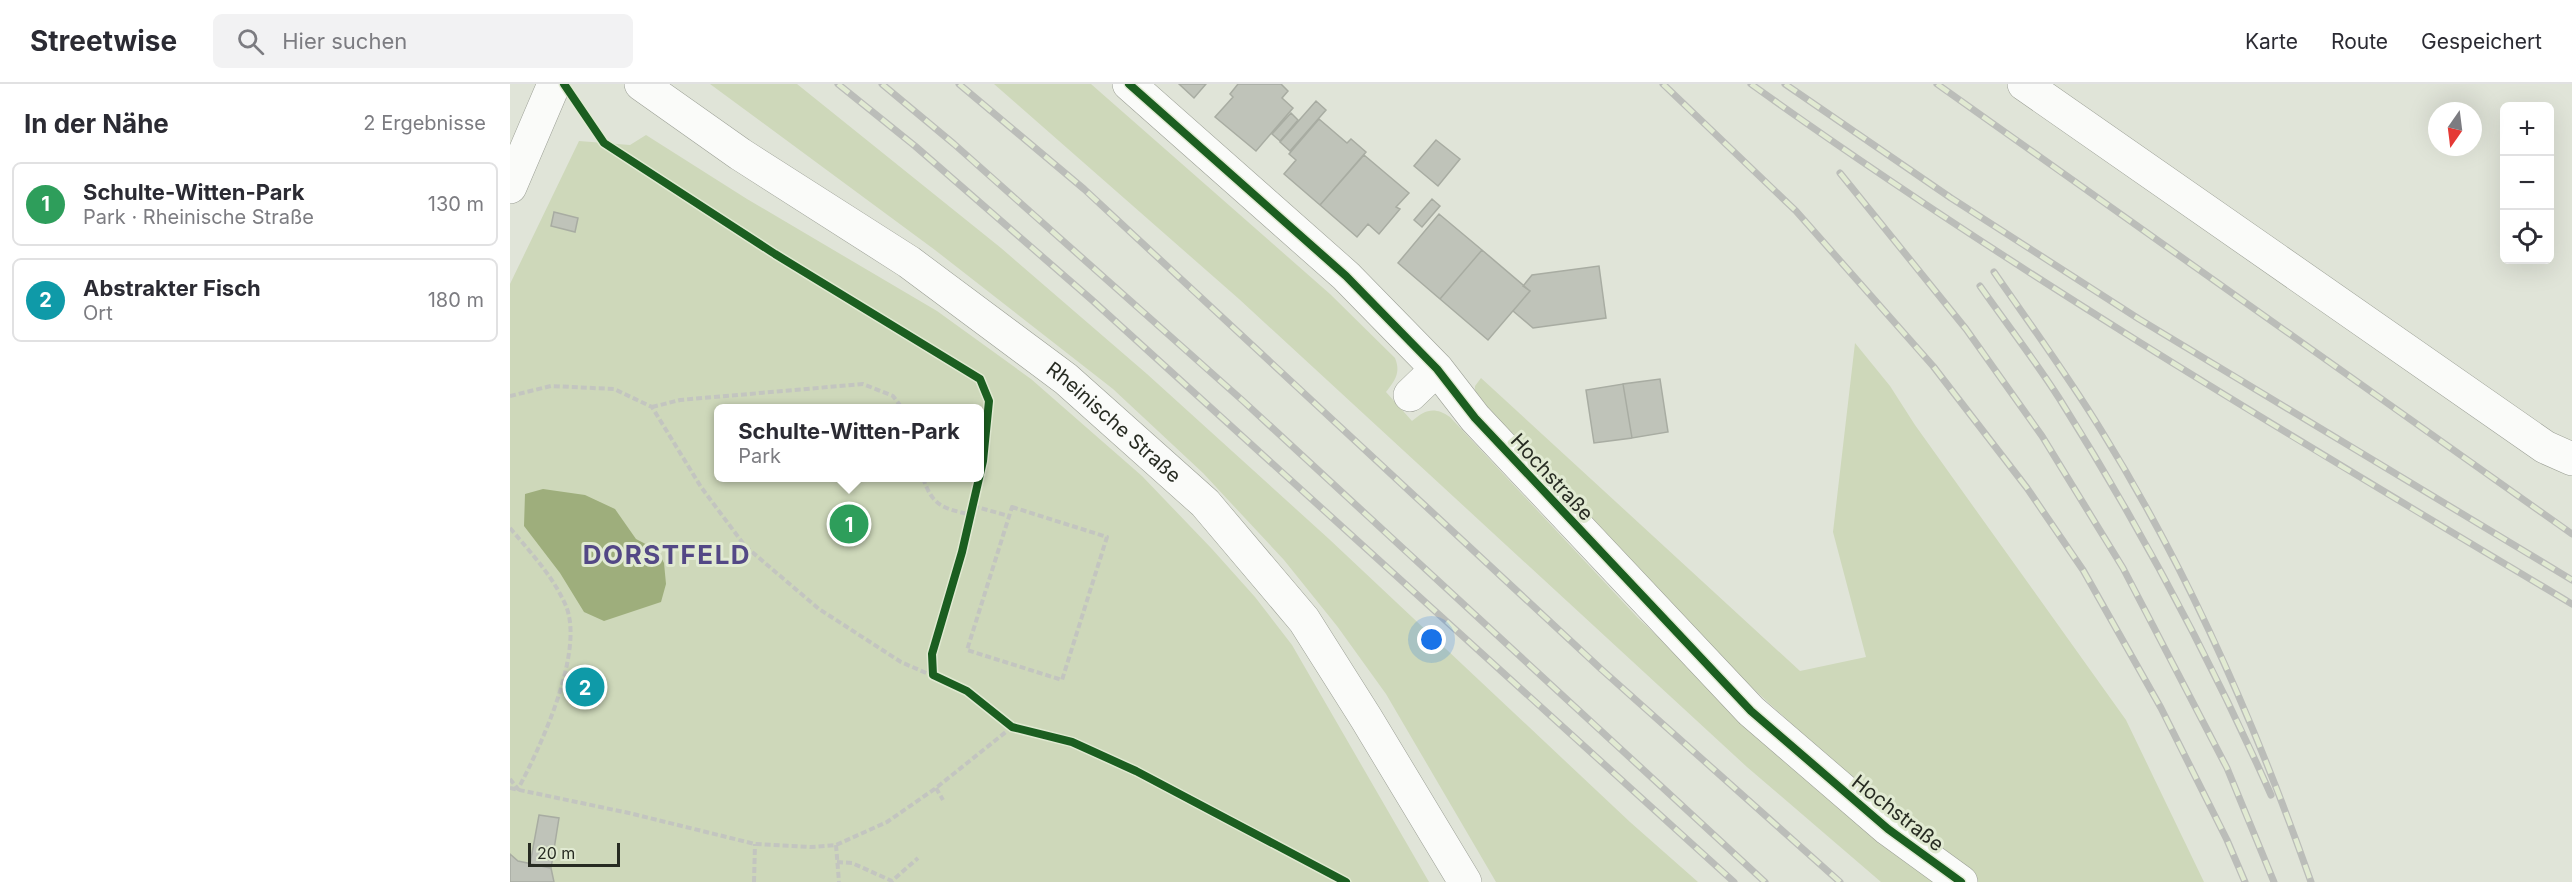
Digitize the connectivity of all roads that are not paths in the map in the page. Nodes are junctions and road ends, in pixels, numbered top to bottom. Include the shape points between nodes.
1 (554, 84) edge
2 (641, 84) edge
3 (1129, 84) edge
4 (2024, 84) edge
5 (510, 187) edge
6 (1437, 369) junction
7 (1410, 395) dead end
8 (2572, 459) edge
9 (1464, 882) edge
10 (1961, 882) edge

1 - 5 main road
2 - 9 main road, Rheinische Straße via 909,262 1066,379 1205,503 1304,620
3 - 6 main road, Hochstraße via 1346,276
4 - 8 main road via 2545,447
6 - 7 main road
6 - 10 main road, Hochstraße via 1474,418 1750,711 1888,829

